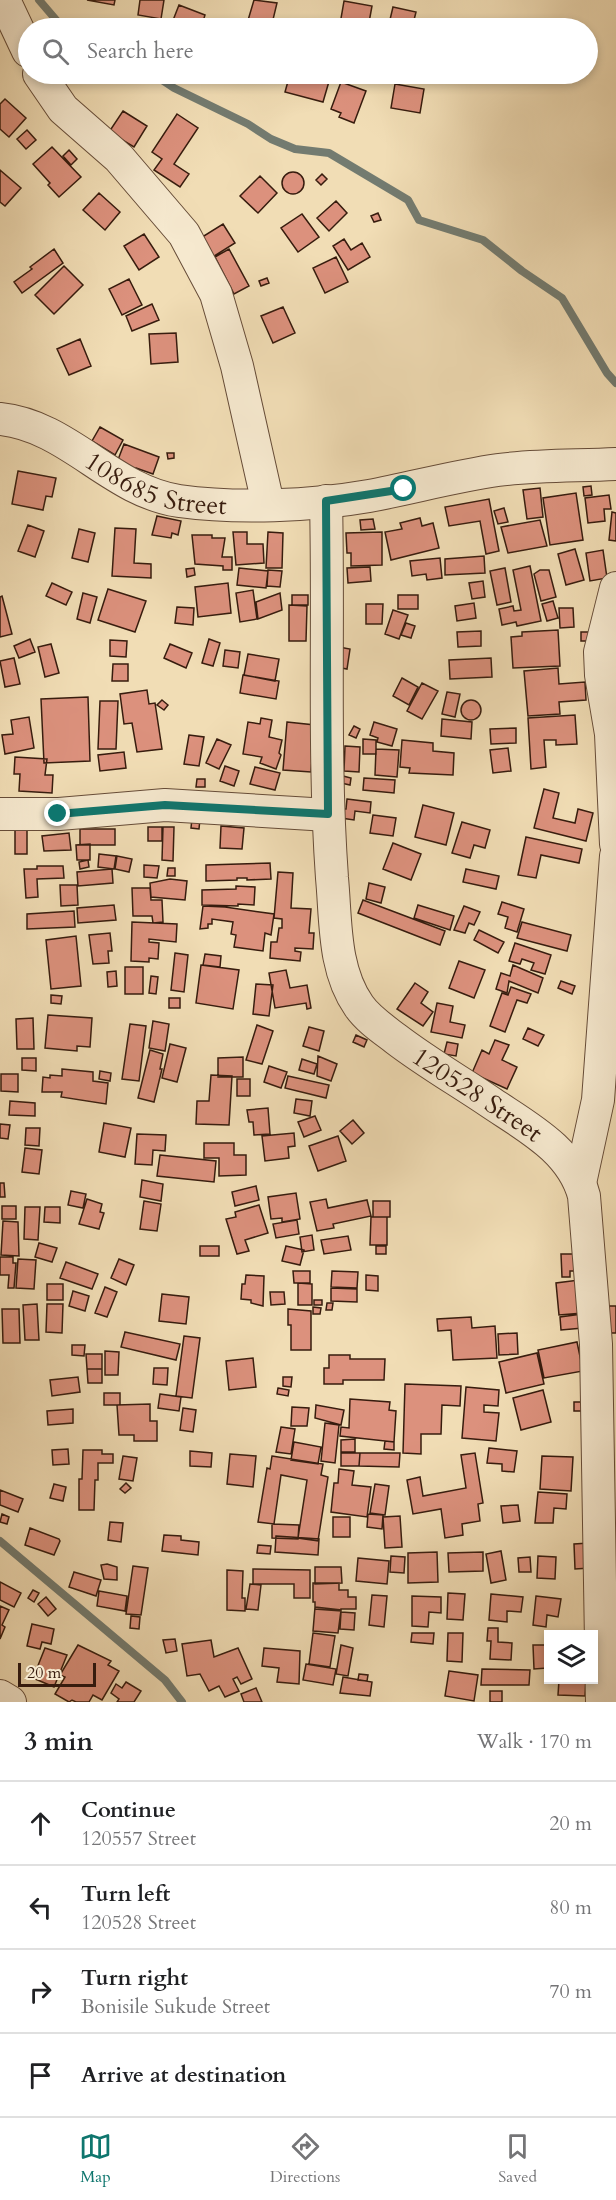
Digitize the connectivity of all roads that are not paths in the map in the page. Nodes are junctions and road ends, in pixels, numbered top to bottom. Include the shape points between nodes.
1 (4, 0) edge
2 (18, 30) edge
3 (46, 84) edge
4 (0, 419) edge
5 (616, 464) edge
6 (326, 501) junction
7 (268, 504) junction
8 (616, 588) edge
9 (0, 814) edge
10 (328, 814) junction
11 (616, 844) edge
12 (616, 856) edge
13 (580, 1183) junction
14 (606, 1344) edge
15 (0, 1696) edge
16 (10, 1702) edge
17 (602, 1702) edge

1 - 2 street
3 - 7 street via 63,109 119,158 184,234 211,284 237,366
4 - 7 street, 108685 Street via 34,426 63,440 150,494 179,501
5 - 6 street, 108685 Street via 500,470
6 - 7 street, 108685 Street
6 - 10 street, 120528 Street
8 - 11 street via 600,652 611,734
9 - 10 street via 58,814 165,805
10 - 13 street, 120528 Street via 339,957 359,1006 410,1049 528,1125 556,1149
12 - 13 street via 598,1100
13 - 14 street, 120528 Street
14 - 17 street, 120528 Street
15 - 16 street

